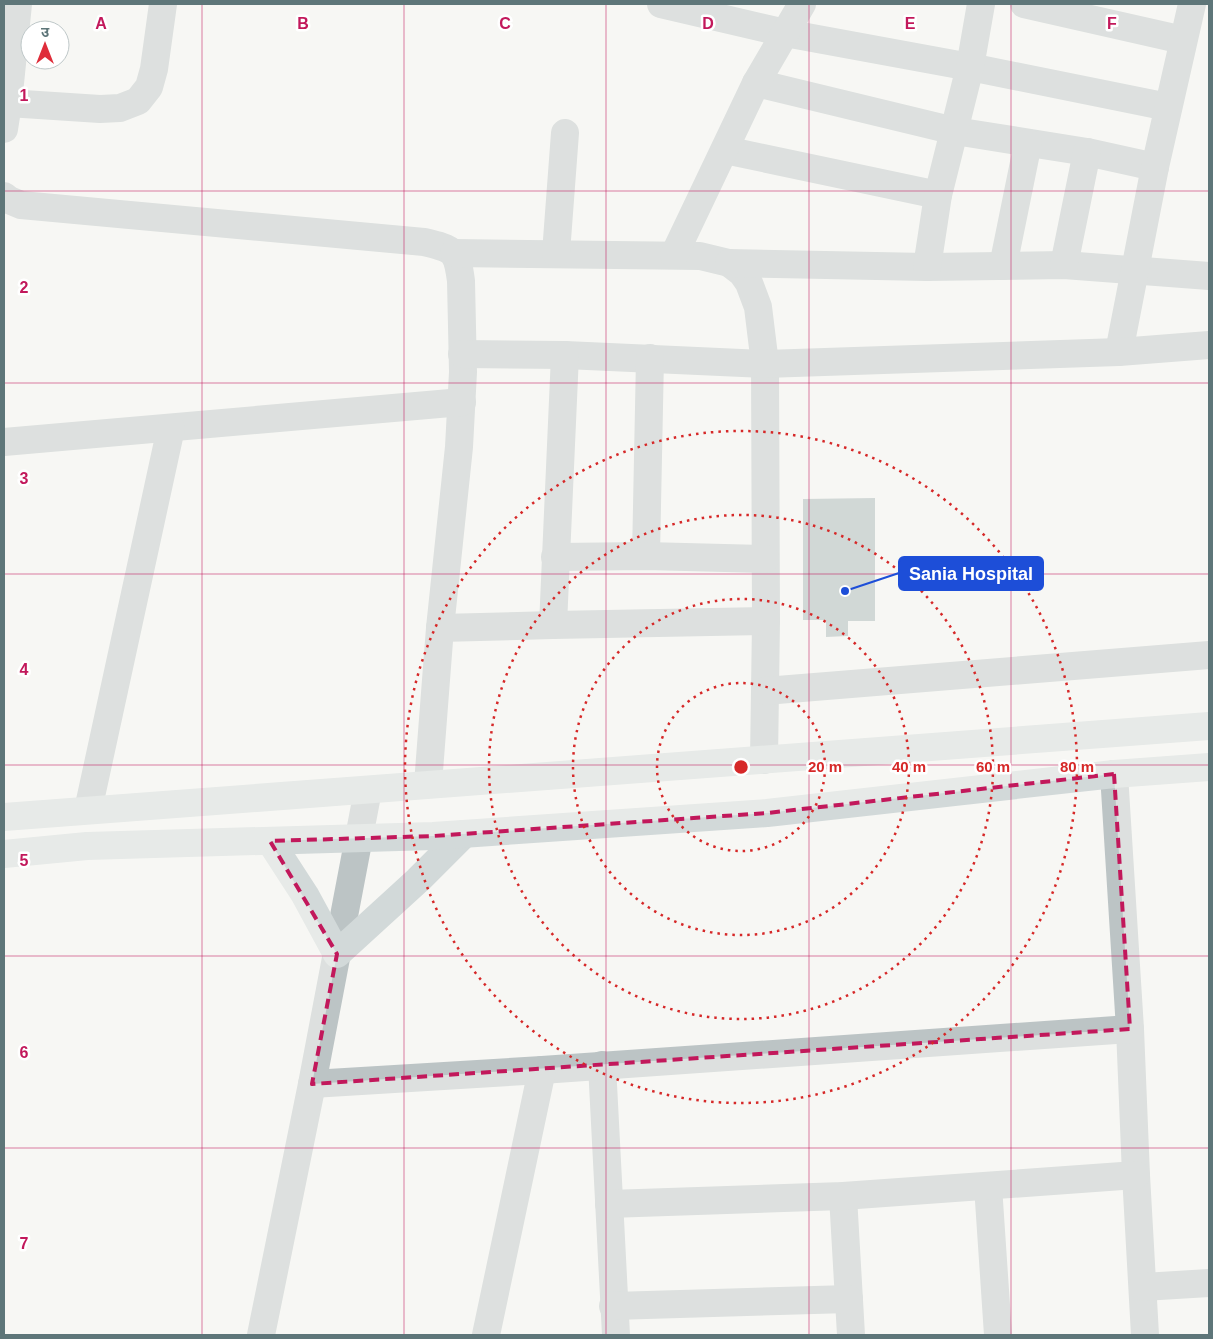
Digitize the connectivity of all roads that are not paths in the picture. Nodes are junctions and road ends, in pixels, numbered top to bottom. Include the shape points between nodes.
1 (18, 4) edge
2 (164, 4) edge
3 (661, 4) edge
4 (802, 4) edge
5 (981, 4) edge
6 (1024, 4) edge
7 (1192, 4) edge
8 (785, 33) junction
9 (1183, 40) junction
10 (970, 67) junction
11 (756, 83) junction
12 (1168, 107) junction
13 (6, 116) edge
14 (955, 131) junction
15 (565, 133) dead end
16 (1028, 143) junction
17 (725, 150) junction
18 (1087, 152) junction
19 (1155, 167) junction
20 (938, 195) junction
21 (4, 196) edge
22 (454, 252) junction
23 (556, 254) junction
24 (674, 255) junction
25 (730, 263) junction
26 (1064, 265) junction
27 (1003, 266) junction
28 (927, 268) junction
29 (1136, 270) junction
30 (1209, 276) edge
31 (1209, 345) edge
32 (1119, 352) junction
33 (462, 354) junction
34 (565, 356) junction
35 (650, 358) junction
36 (765, 364) junction
37 (462, 402) junction
38 (171, 428) junction
39 (4, 442) edge
40 (646, 556) junction
41 (555, 558) junction
42 (765, 559) junction
43 (766, 621) junction
44 (553, 624) junction
45 (440, 628) junction
46 (1209, 655) edge
47 (765, 691) junction
48 (1209, 726) edge
49 (764, 760) junction
50 (1209, 767) edge
51 (1114, 774) junction
52 (428, 784) junction
53 (368, 790) junction
54 (88, 810) junction
55 (4, 817) edge
56 (464, 834) junction
57 (358, 839) junction
58 (270, 842) junction
59 (4, 854) edge
60 (337, 954) junction
61 (1130, 1029) junction
62 (602, 1065) junction
63 (542, 1070) junction
64 (312, 1084) junction
65 (1136, 1175) junction
66 (988, 1186) junction
67 (843, 1196) junction
68 (609, 1204) junction
69 (1209, 1283) edge
70 (1143, 1287) junction
71 (848, 1299) junction
72 (613, 1306) junction
73 (261, 1335) edge
74 (486, 1335) edge
75 (616, 1335) edge
76 (851, 1335) edge
77 (998, 1335) edge
78 (1146, 1335) edge

1 - 13 street
2 - 13 street via 154,69 149,87 138,101 120,108
3 - 8 street
4 - 8 street
5 - 10 street
6 - 9 street
7 - 9 street
8 - 10 street
8 - 11 street
9 - 12 street
10 - 12 street
10 - 14 street
11 - 14 street
11 - 17 street
12 - 19 street
14 - 16 street
14 - 20 street
15 - 23 street
16 - 18 street
16 - 27 street
17 - 20 street
17 - 24 street
18 - 19 street
18 - 26 street
19 - 29 street
20 - 28 street
21 - 22 street via 21,205 399,239 444,246
22 - 23 street
22 - 33 street via 462,281
23 - 24 street
24 - 25 street via 700,256
25 - 28 street
25 - 36 street via 749,283 758,308
26 - 27 street
26 - 29 street
27 - 28 street
29 - 30 street
29 - 32 street
31 - 32 street
32 - 36 street
33 - 34 street
33 - 37 street
34 - 35 street
34 - 41 street
35 - 36 street
35 - 40 street
36 - 42 street
37 - 38 street
37 - 45 street
38 - 39 street
38 - 54 street
40 - 41 street
40 - 42 street
41 - 44 street
42 - 43 street
43 - 44 street
43 - 47 street
44 - 45 street
45 - 52 street
46 - 47 street
47 - 49 street
48 - 49 main road
49 - 52 main road
50 - 51 main road
51 - 56 main road via 767,813
51 - 61 street
52 - 53 main road
53 - 54 main road
53 - 57 street
54 - 55 main road
56 - 57 main road
56 - 60 main road
57 - 58 main road
57 - 60 street
58 - 59 main road via 87,846
58 - 60 main road via 305,895
60 - 64 street
61 - 62 street
61 - 65 street
62 - 63 street
62 - 68 street
63 - 64 street
63 - 74 street
64 - 73 street
65 - 66 street
65 - 70 street
66 - 67 street
66 - 77 street
67 - 68 street
67 - 71 street
68 - 72 street
69 - 70 street
70 - 78 street
71 - 72 street
71 - 76 street
72 - 75 street

